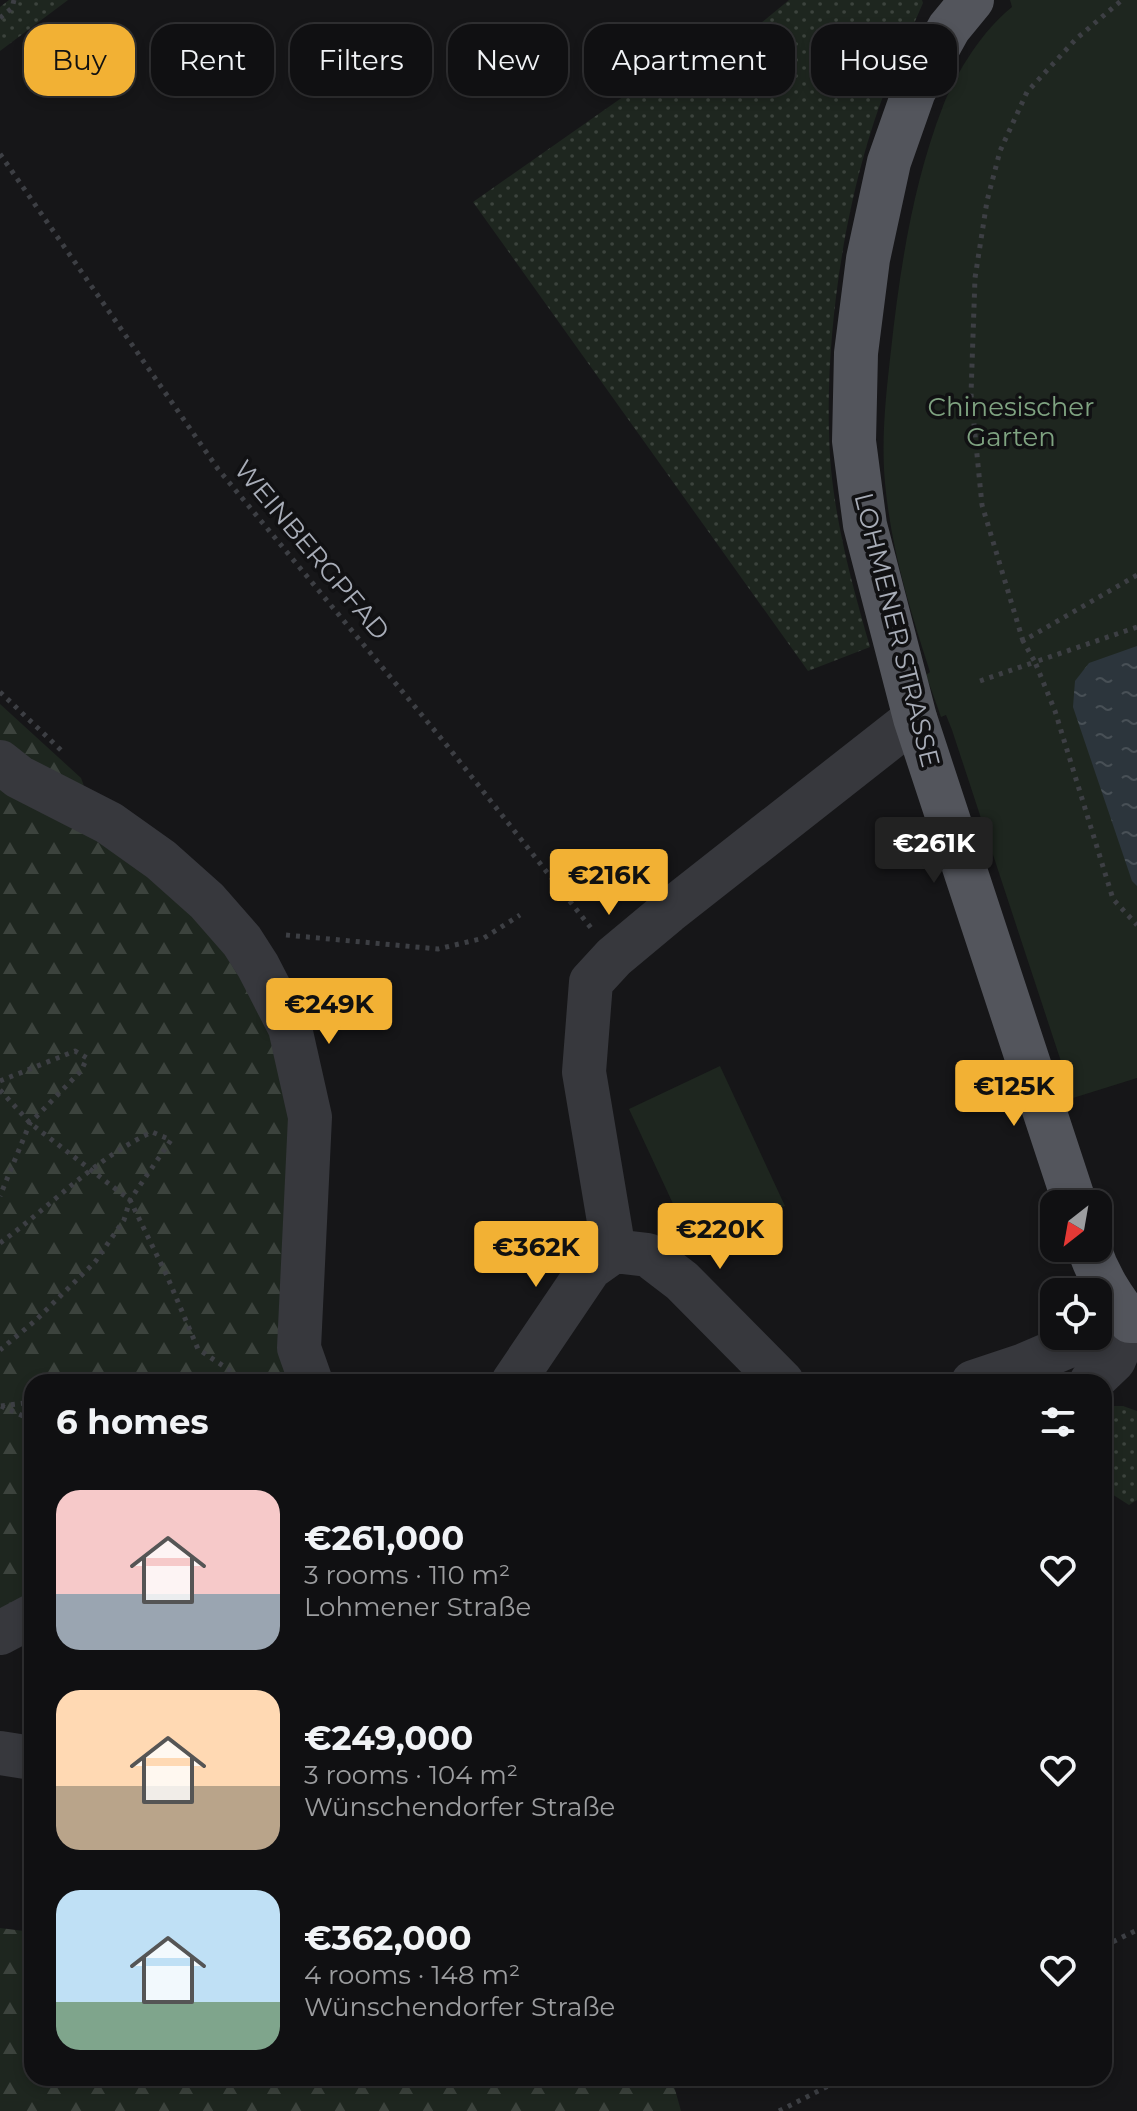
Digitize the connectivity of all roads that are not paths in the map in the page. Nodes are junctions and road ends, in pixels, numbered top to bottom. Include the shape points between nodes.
1 (963, 3) edge
2 (915, 718) junction
3 (0, 762) edge
4 (1070, 1190) edge
5 (614, 1251) junction
6 (1094, 1262) edge
7 (1119, 1329) edge
8 (308, 1374) edge
9 (518, 1374) edge
10 (774, 1374) edge
11 (997, 1374) edge
12 (1099, 1374) edge
13 (24, 1620) edge
14 (0, 1633) edge
15 (0, 1753) edge
16 (24, 1757) edge

1 - 2 main road, LOHMENER STRASSE via 914,91 889,162 868,259 856,353 854,441 865,525
2 - 4 main road, LOHMENER STRASSE
2 - 5 street via 614,957 591,982 584,1072
3 - 8 street via 109,823 207,901 242,941 290,1028 310,1117 299,1348
5 - 9 street via 590,1268
5 - 10 street via 648,1255 682,1281
6 - 7 main road
7 - 11 street
7 - 12 street via 1114,1360
13 - 14 street
15 - 16 street

